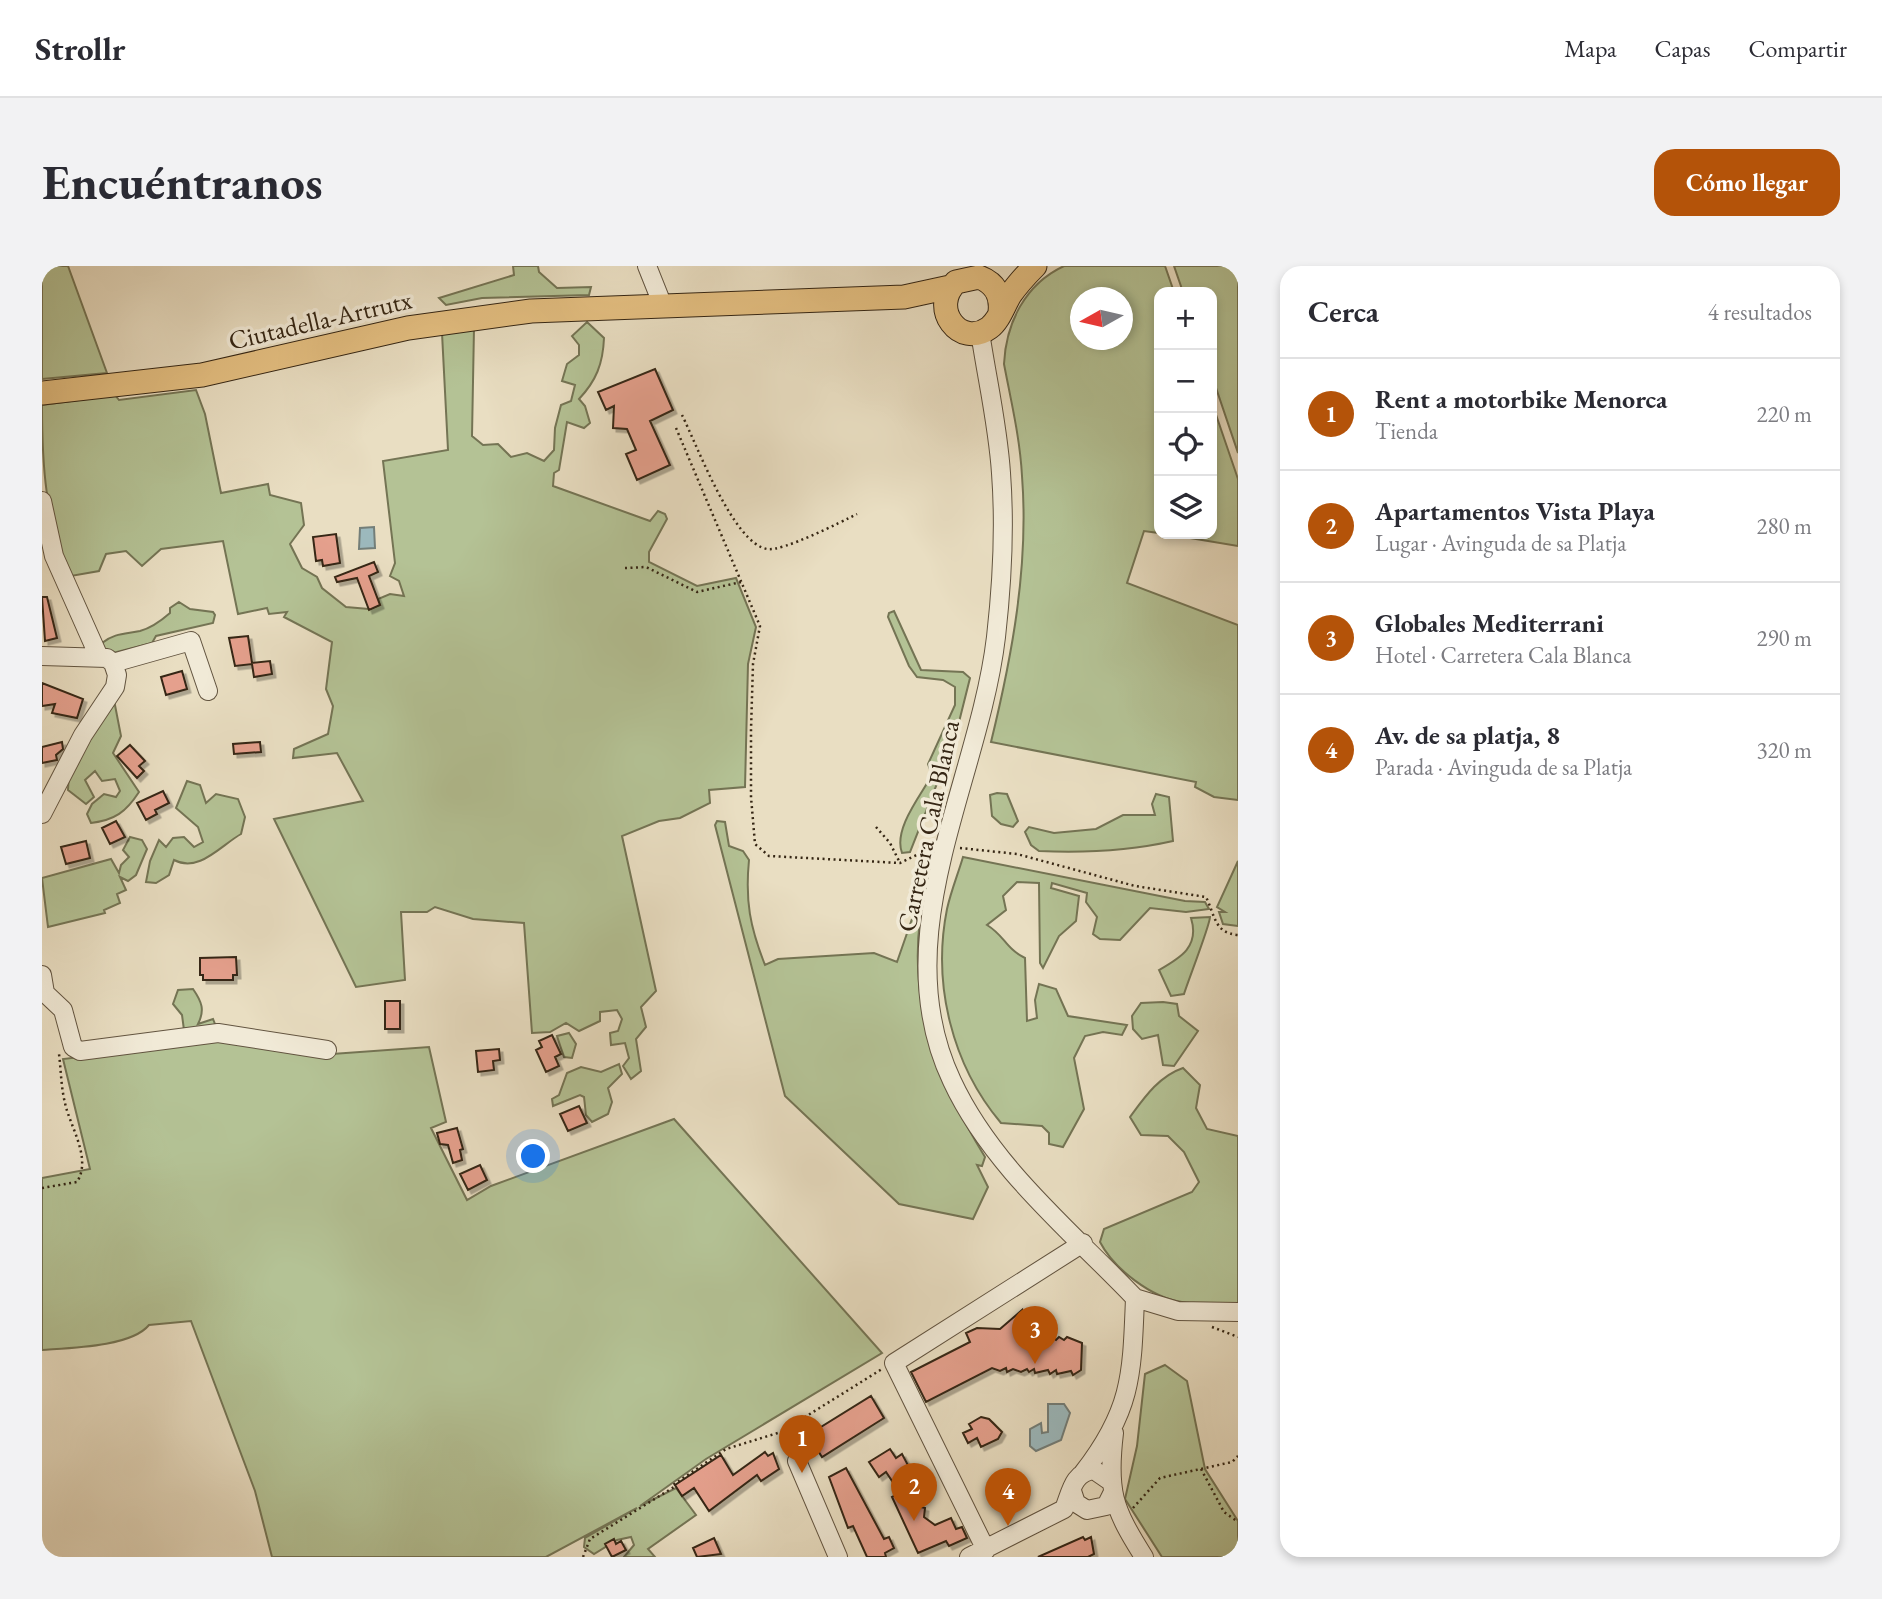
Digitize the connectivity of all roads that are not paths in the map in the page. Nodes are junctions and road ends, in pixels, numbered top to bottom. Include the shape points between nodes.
1 (647, 266) edge
2 (1033, 266) edge
3 (985, 279) junction
4 (950, 287) junction
5 (905, 297) junction
6 (663, 306) junction
7 (945, 312) junction
8 (1000, 312) junction
9 (980, 332) junction
10 (42, 393) edge
11 (42, 501) edge
12 (42, 656) edge
13 (106, 660) junction
14 (208, 691) dead end
15 (42, 814) edge
16 (44, 984) edge
17 (327, 1049) dead end
18 (1083, 1243) junction
19 (1135, 1298) junction
20 (1238, 1312) edge
21 (1115, 1429) junction
22 (797, 1461) road end
23 (1083, 1473) junction
24 (1111, 1488) junction
25 (1072, 1490) junction
26 (978, 1553) edge
27 (838, 1557) edge
28 (1144, 1557) edge

1 - 6 street
2 - 3 main road
2 - 8 main road
3 - 4 main road via 964,278
3 - 8 main road via 998,293
4 - 5 main road
4 - 7 main road
5 - 6 main road, Ciutadella-Artrutx
5 - 7 main road
6 - 10 main road, Ciutadella-Artrutx via 531,311 438,323 202,375
7 - 9 main road via 955,327
8 - 9 main road via 996,321
9 - 18 street, Carretera Cala Blanca via 1002,476 999,599 989,678 953,845 929,930 929,1000 941,1054 983,1135
11 - 13 street via 54,556
12 - 13 street
13 - 14 street via 191,641
13 - 15 street via 117,675 115,687 83,735
16 - 17 street via 63,1010 73,1047 80,1051 218,1033
18 - 19 street, Carretera Cala Blanca
18 - 26 street via 894,1363
19 - 20 street via 1178,1311
19 - 21 street via 1129,1391
21 - 23 street
21 - 24 street
22 - 27 street
23 - 24 street via 1100,1472
23 - 25 street
24 - 25 street via 1100,1509 1087,1510 1076,1503
24 - 28 street via 1118,1515
25 - 26 street via 1064,1509

